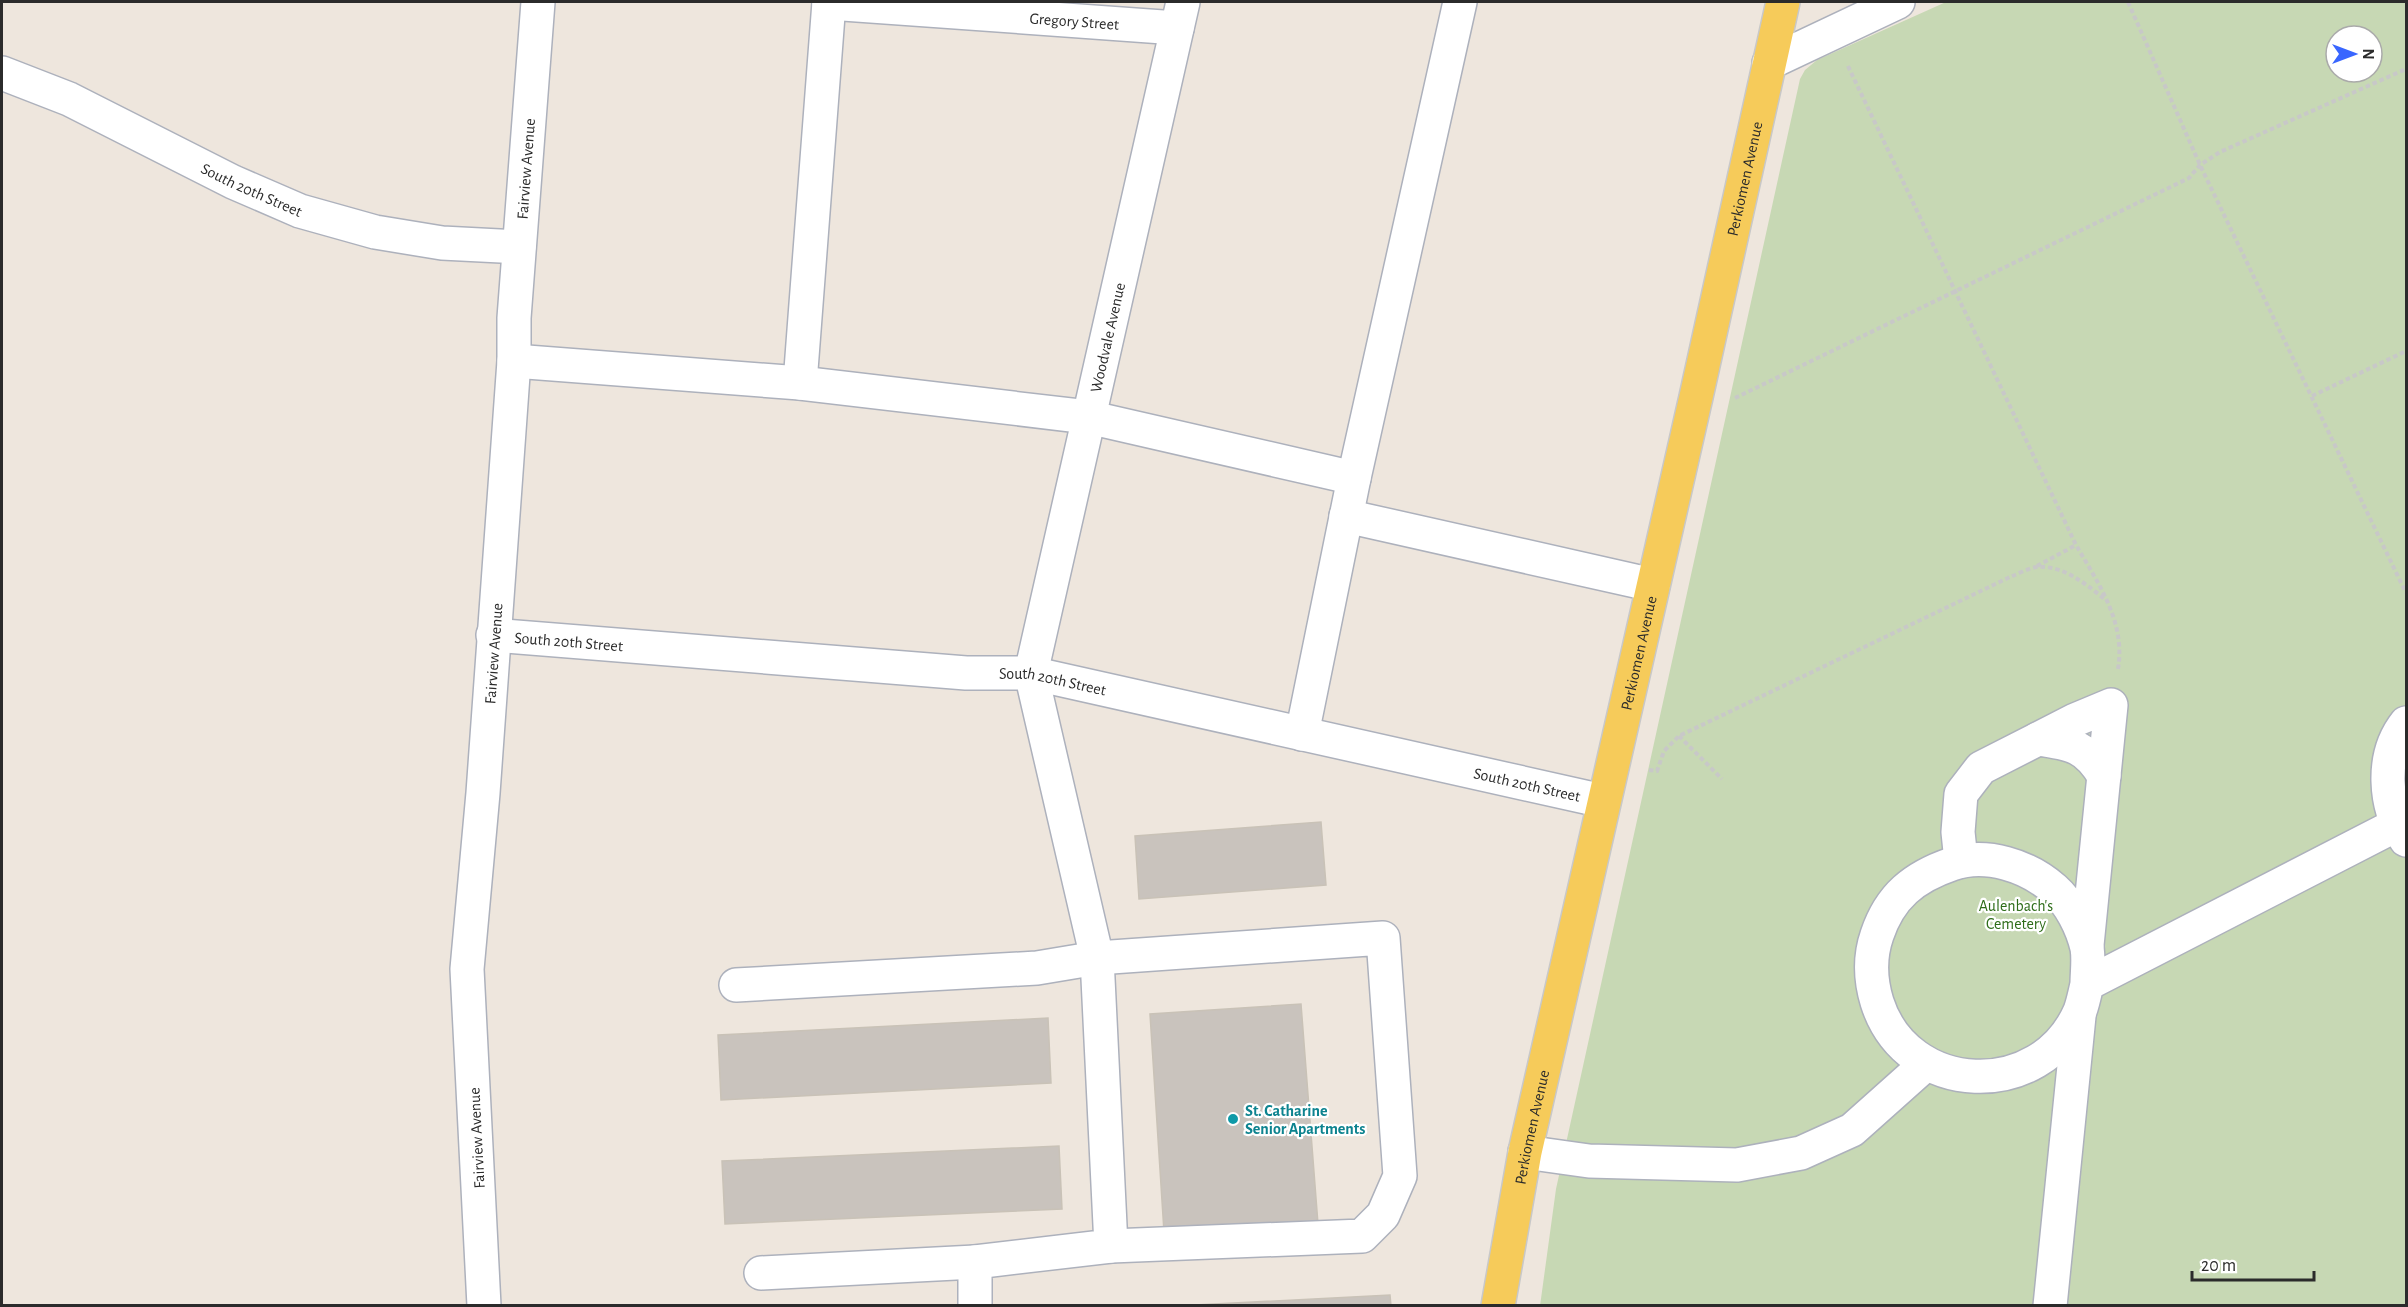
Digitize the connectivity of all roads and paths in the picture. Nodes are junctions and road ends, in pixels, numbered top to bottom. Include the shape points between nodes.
1 (538, 2) edge
2 (829, 2) edge
3 (1460, 2) edge
4 (1783, 2) edge
5 (1898, 2) edge
6 (2128, 2) edge
7 (965, 7) edge
8 (1180, 15) edge
9 (1769, 63) junction
10 (1847, 63) dead end
11 (2406, 69) edge
12 (2, 73) edge
13 (2200, 165) junction
14 (519, 247) junction
15 (1957, 291) junction
16 (2406, 351) edge
17 (514, 361) junction
18 (800, 382) junction
19 (2312, 396) junction
20 (1696, 397) junction
21 (1088, 417) junction
22 (1354, 478) junction
23 (1347, 516) junction
24 (2076, 545) junction
25 (2036, 567) junction
26 (1653, 585) junction
27 (2406, 593) edge
28 (2110, 603) junction
29 (493, 635) junction
30 (1031, 673) junction
31 (2111, 705) junction
32 (2406, 723) edge
33 (1302, 734) junction
34 (1679, 736) junction
35 (2038, 739) junction
36 (1612, 762) junction
37 (2104, 776) junction
38 (1722, 779) dead end
39 (1603, 801) junction
40 (2401, 832) edge
41 (1960, 861) junction
42 (2087, 949) junction
43 (1097, 958) junction
44 (736, 985) dead end
45 (2083, 998) junction
46 (1926, 1064) junction
47 (1525, 1152) junction
48 (1111, 1246) junction
49 (975, 1262) junction
50 (761, 1273) dead end
51 (484, 1305) edge
52 (975, 1305) edge
53 (1498, 1305) edge
54 (2050, 1305) edge

1 - 14 street, Fairview Avenue
2 - 7 street, Gregory Street
2 - 18 street
3 - 22 street
4 - 9 main road, Perkiomen Avenue
5 - 9 street
6 - 13 path
7 - 8 street, Gregory Street
8 - 21 street, Woodvale Avenue
9 - 20 main road, Perkiomen Avenue
10 - 15 path
11 - 13 path via 2220,152
12 - 14 street, South 20th Street via 69,99 233,182 300,211 375,232 442,243
13 - 15 path via 2188,178
13 - 19 path
14 - 17 street, Fairview Avenue
15 - 20 path via 1739,397
15 - 24 path
16 - 19 path
17 - 18 street
17 - 29 street, Fairview Avenue
18 - 21 street
19 - 27 path
20 - 26 main road, Perkiomen Avenue
21 - 22 street
21 - 30 street, Woodvale Avenue
22 - 23 street
23 - 26 street
23 - 33 street
24 - 25 path
24 - 28 path
25 - 28 path via 2061,570
25 - 34 path
26 - 36 main road, Perkiomen Avenue
28 - 31 path via 2119,664
29 - 30 street, South 20th Street via 966,673
29 - 51 street, Fairview Avenue via 467,969
30 - 33 street, South 20th Street
30 - 43 street
31 - 35 street
31 - 37 street
32 - 40 street via 2390,760 2388,793
33 - 39 street, South 20th Street
34 - 36 path via 1664,751 1657,771
34 - 38 path
35 - 37 street via 2063,742 2079,749 2093,757
35 - 41 street via 1981,768 1961,794
36 - 39 main road, Perkiomen Avenue
37 - 42 street
39 - 47 main road, Perkiomen Avenue
40 - 45 street
41 - 42 street via 1995,860 2027,871 2055,890 2076,917
41 - 46 street via 1929,872 1902,891 1882,918 1872,950 1871,983 1881,1016 1899,1044
42 - 45 street
43 - 44 street via 1037,968
43 - 48 street
43 - 48 street via 1383,939 1400,1176 1383,1215 1362,1236
45 - 46 street via 2060,1042 2031,1065 1997,1076 1960,1076
45 - 54 street
46 - 47 street via 1852,1131 1801,1153 1737,1165 1589,1161
47 - 53 main road, Perkiomen Avenue
48 - 49 street
49 - 50 street
49 - 52 street

